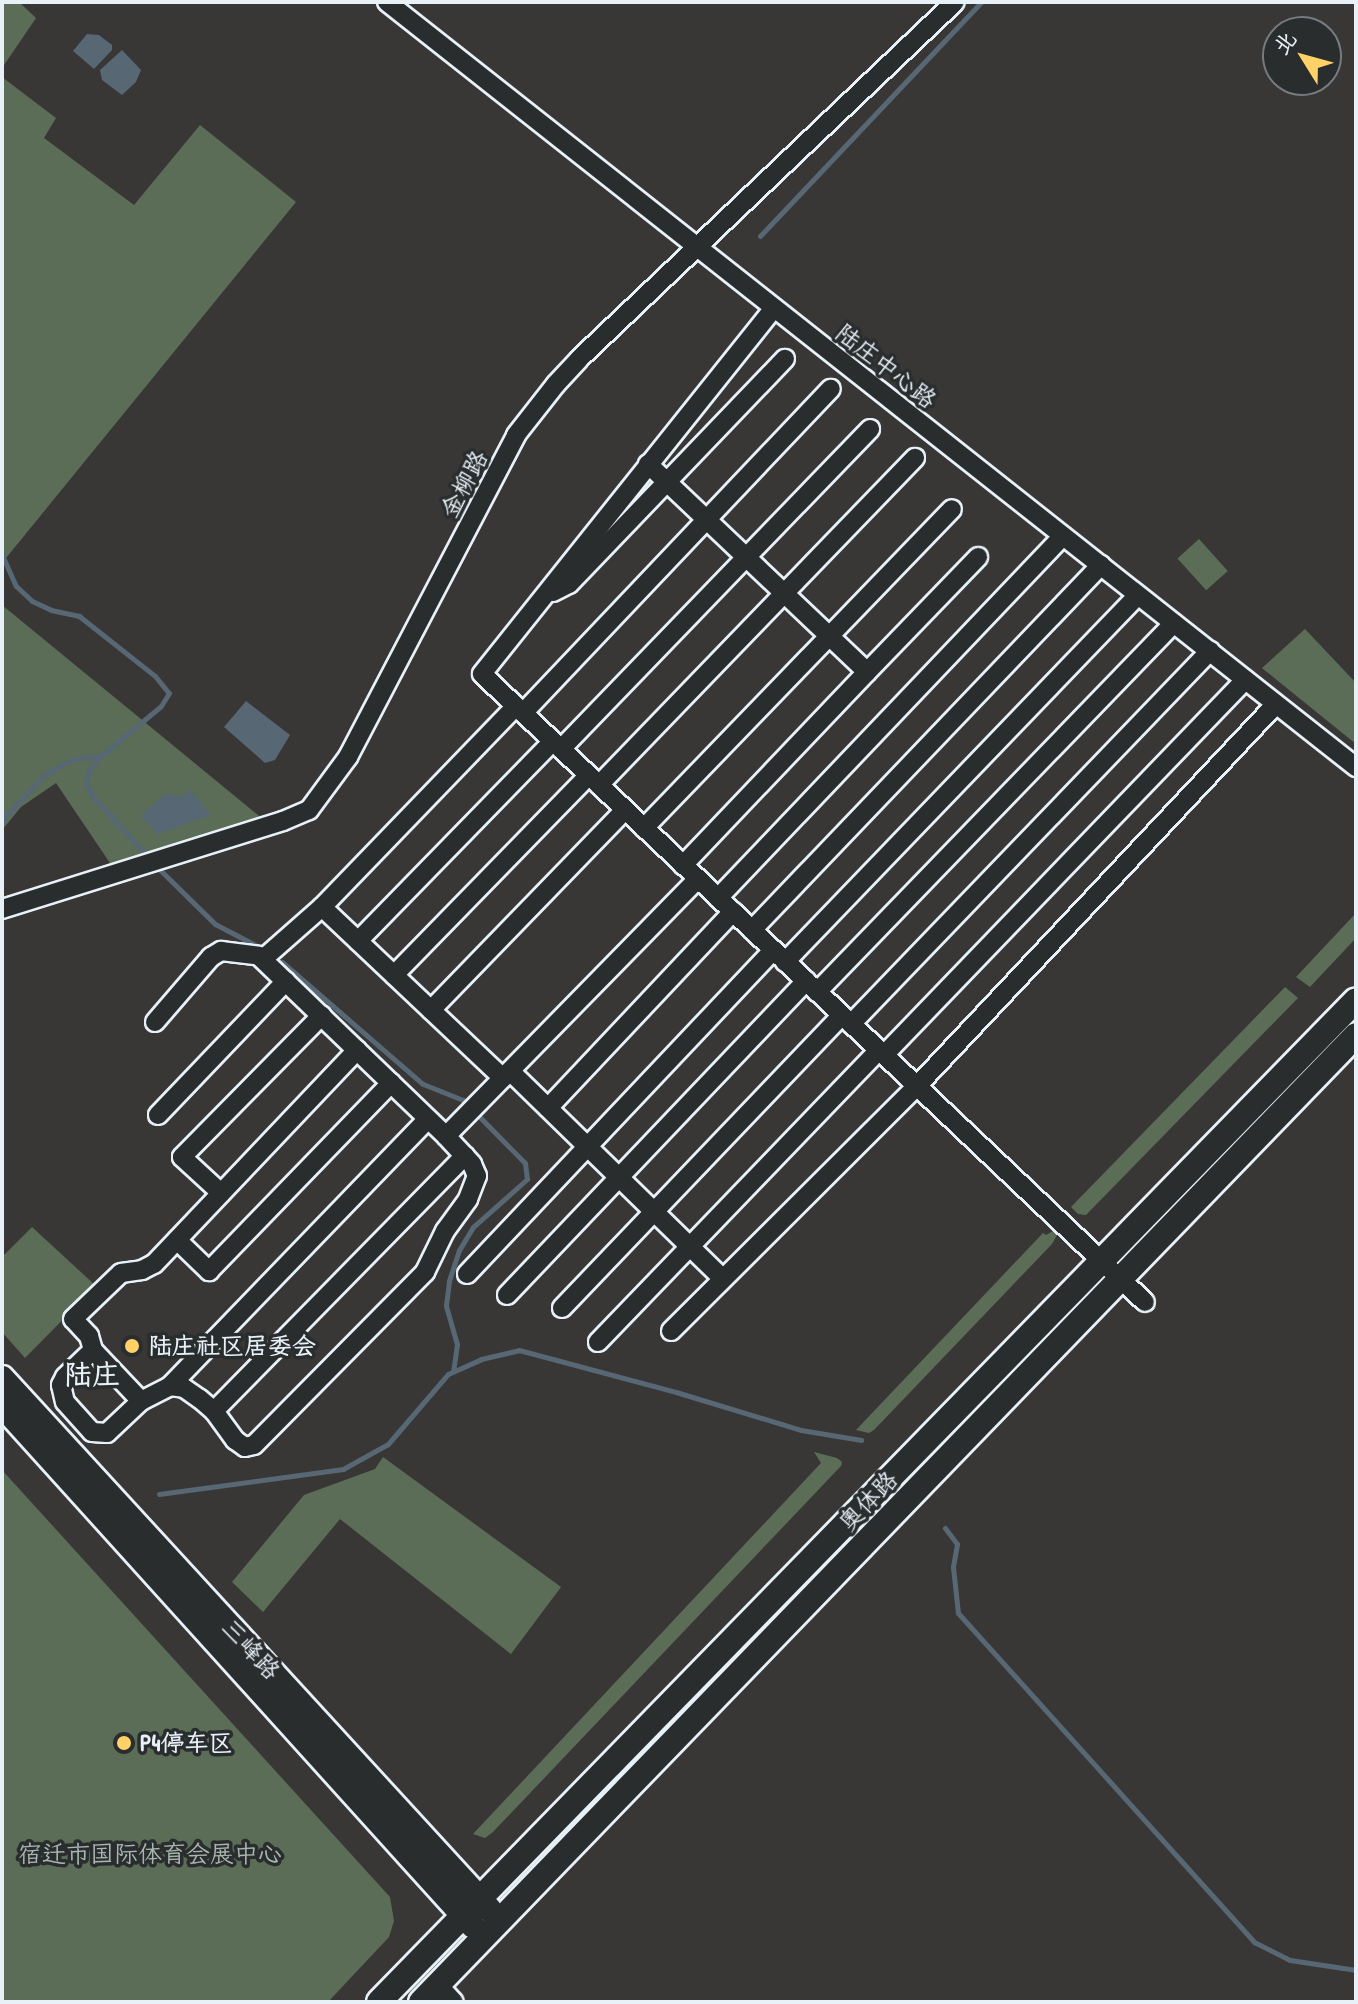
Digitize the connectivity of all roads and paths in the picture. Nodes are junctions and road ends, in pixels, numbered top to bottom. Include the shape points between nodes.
1 (387, 2) edge
2 (955, 2) edge
3 (697, 247) junction
4 (774, 308) junction
5 (785, 359) dead end
6 (831, 389) dead end
7 (870, 429) dead end
8 (915, 458) dead end
9 (648, 464) junction
10 (667, 482) junction
11 (952, 509) dead end
12 (707, 520) junction
13 (1063, 536) junction
14 (746, 557) junction
15 (978, 557) dead end
16 (1101, 565) junction
17 (546, 593) junction
18 (785, 594) junction
19 (1138, 595) junction
20 (1174, 623) junction
21 (830, 636) junction
22 (1210, 651) junction
23 (867, 672) junction
24 (1245, 680) junction
25 (1276, 704) junction
26 (519, 709) junction
27 (557, 745) junction
28 (1356, 767) edge
29 (594, 780) junction
30 (625, 810) junction
31 (644, 828) junction
32 (683, 865) junction
33 (698, 879) junction
34 (718, 898) junction
35 (322, 907) junction
36 (2, 909) edge
37 (733, 912) junction
38 (752, 930) junction
39 (358, 941) junction
40 (779, 956) junction
41 (263, 959) junction
42 (394, 975) junction
43 (286, 981) junction
44 (812, 986) junction
45 (1356, 1000) edge
46 (431, 1010) junction
47 (322, 1015) junction
48 (846, 1020) junction
49 (155, 1022) dead end
50 (1356, 1035) edge
51 (357, 1050) junction
52 (882, 1053) junction
53 (506, 1074) junction
54 (391, 1083) junction
55 (917, 1086) junction
56 (548, 1108) junction
57 (158, 1115) dead end
58 (428, 1119) junction
59 (446, 1136) junction
60 (588, 1147) junction
61 (465, 1156) junction
62 (619, 1177) junction
63 (221, 1193) junction
64 (654, 1212) junction
65 (177, 1240) junction
66 (690, 1247) junction
67 (1101, 1261) junction
68 (467, 1274) dead end
69 (722, 1278) junction
70 (1120, 1279) junction
71 (507, 1295) dead end
72 (1145, 1302) dead end
73 (562, 1308) dead end
74 (671, 1331) dead end
75 (598, 1342) dead end
76 (93, 1350) junction
77 (2, 1378) edge
78 (170, 1386) junction
79 (141, 1401) junction
80 (2, 1405) edge
81 (214, 1411) junction
82 (83, 1422) junction
83 (59, 1455) junction
84 (472, 1907) junction
85 (492, 1929) junction
86 (438, 1996) edge
87 (379, 2002) edge

1 - 3 street, 陆庄中心路
2 - 3 street, 金柳路
3 - 4 street, 陆庄中心路
3 - 36 street, 金柳路 via 579,359 516,435 348,757 314,804 283,821
4 - 9 street
4 - 13 street, 陆庄中心路
5 - 10 street
6 - 12 street
7 - 14 street
8 - 18 street
9 - 10 street
9 - 17 street
10 - 12 street
10 - 17 street via 569,584
11 - 21 street
12 - 14 street
12 - 26 street
13 - 16 street, 陆庄中心路
13 - 34 street
14 - 18 street
14 - 27 street
15 - 23 street
16 - 19 street, 陆庄中心路
16 - 38 street
17 - 26 street via 482,674
18 - 21 street
18 - 29 street
19 - 20 street, 陆庄中心路
19 - 40 street
20 - 22 street, 陆庄中心路
20 - 44 street
21 - 23 street
21 - 31 street
22 - 24 street, 陆庄中心路
22 - 48 street
23 - 32 street
24 - 25 street, 陆庄中心路
24 - 52 street
25 - 28 street, 陆庄中心路
25 - 55 street
26 - 27 street
26 - 35 street
27 - 29 street
27 - 39 street
29 - 30 street
29 - 42 street
30 - 31 street
30 - 46 street
31 - 32 street
32 - 33 street
33 - 34 street
33 - 53 street
34 - 37 street
35 - 39 street
35 - 41 street
37 - 38 street
37 - 56 street
38 - 40 street
39 - 42 street
40 - 44 street
40 - 60 street
41 - 43 street
41 - 49 street via 221,951
42 - 46 street
43 - 47 street
43 - 57 street
44 - 48 street
44 - 62 street
45 - 67 main road, 奥体路
46 - 53 street
47 - 51 street
47 - 63 street via 182,1157
48 - 52 street
48 - 64 street
50 - 70 main road, 奥体路
51 - 54 street
51 - 63 street
52 - 55 street
52 - 66 street
53 - 56 street
53 - 59 street
54 - 58 street
54 - 65 street via 209,1271
55 - 67 street
55 - 69 street
56 - 60 street
58 - 59 street
58 - 78 street
59 - 61 street
60 - 62 street
60 - 68 street
61 - 81 street
61 - 81 street via 477,1176 474,1186 425,1272 254,1445 245,1447 235,1440
62 - 64 street
62 - 71 street
63 - 65 street
64 - 66 street
64 - 73 street
65 - 76 street via 148,1268 121,1273 73,1319 89,1336
66 - 69 street
66 - 75 street
67 - 70 street
67 - 84 main road, 奥体路
69 - 74 street
70 - 72 street
70 - 85 main road, 奥体路
76 - 79 street
76 - 82 street via 61,1385 65,1402
77 - 83 main road, 三峰路
78 - 79 street
78 - 81 street via 184,1388
79 - 82 street via 107,1433 92,1432
80 - 83 main road, 三峰路
82 - 83 street
83 - 84 main road, 三峰路
84 - 85 main road, 三峰路
84 - 87 main road, 奥体路
85 - 86 main road, 奥体路

